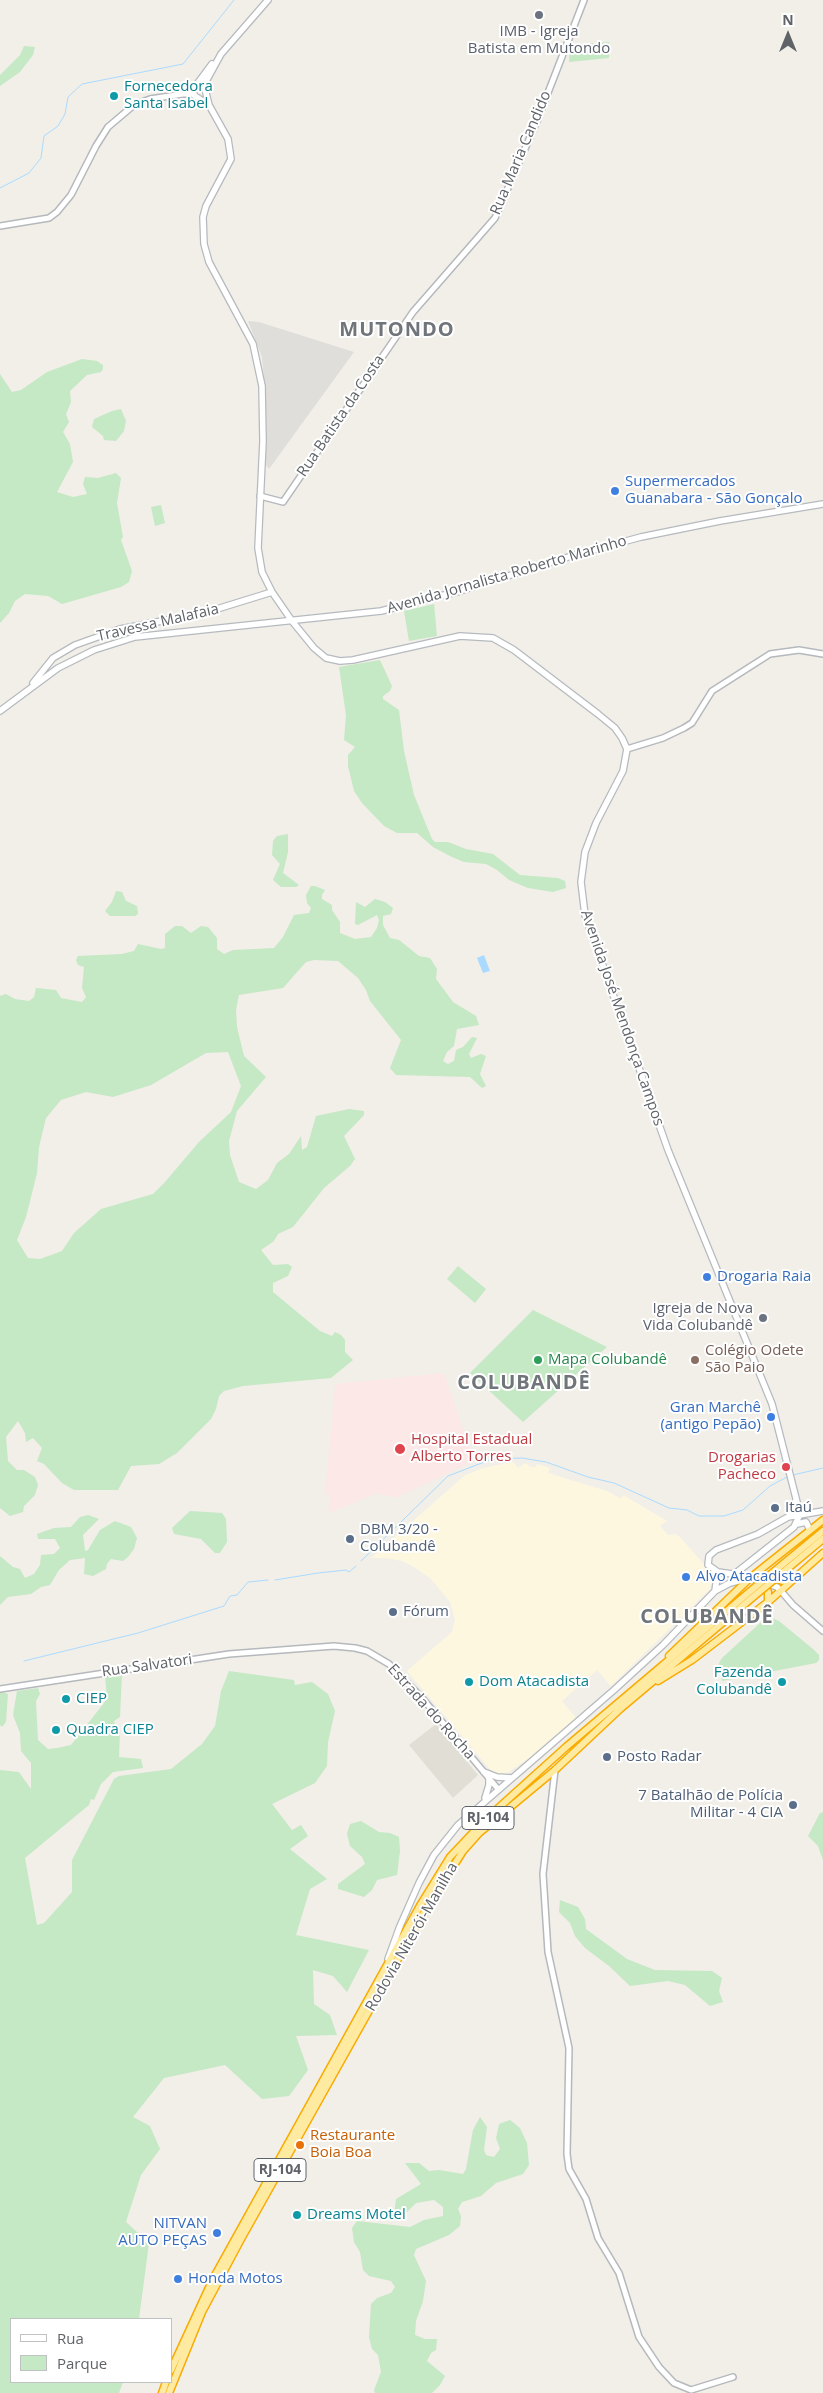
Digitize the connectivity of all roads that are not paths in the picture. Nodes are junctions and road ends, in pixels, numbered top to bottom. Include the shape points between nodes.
1 (268, 0) edge
2 (584, 0) edge
3 (216, 61) junction
4 (197, 84) junction
5 (204, 85) junction
6 (193, 92) junction
7 (206, 92) junction
8 (200, 98) junction
9 (209, 105) junction
10 (0, 226) edge
11 (413, 312) joint
12 (260, 496) junction
13 (823, 504) edge
14 (272, 592) junction
15 (292, 621) junction
16 (823, 654) edge
17 (31, 686) junction
18 (0, 711) edge
19 (627, 749) junction
20 (796, 1500) junction
21 (823, 1511) edge
22 (800, 1514) junction
23 (788, 1517) junction
24 (823, 1520) edge
25 (797, 1524) junction
26 (810, 1530) junction
27 (823, 1531) edge
28 (823, 1539) edge
29 (823, 1553) edge
30 (774, 1559) junction
31 (747, 1564) junction
32 (785, 1566) junction
33 (714, 1570) junction
34 (774, 1576) junction
35 (750, 1578) junction
36 (795, 1578) junction
37 (764, 1582) junction
38 (779, 1589) junction
39 (715, 1591) junction
40 (768, 1602) junction
41 (823, 1631) edge
42 (294, 1649) joint
43 (0, 1689) edge
44 (637, 1691) junction
45 (555, 1770) junction
46 (484, 1772) junction
47 (489, 1778) junction
48 (512, 1778) junction
49 (542, 1780) junction
50 (552, 1788) junction
51 (498, 1789) junction
52 (484, 1800) junction
53 (384, 1971) junction
54 (172, 2368) edge
55 (733, 2377) dead end
56 (169, 2393) edge

1 - 3 main road
2 - 11 street, Rua Maria Candido via 495,218
3 - 4 main road
3 - 5 main road
4 - 5 main road
4 - 6 main road
5 - 7 main road
6 - 8 main road
6 - 10 street via 134,105 114,120 101,137 63,206 49,218
7 - 8 main road
7 - 9 main road
8 - 9 main road
9 - 12 main road via 228,139 230,159 206,206 204,244 258,358 262,386
11 - 12 street, Rua Batista da Costa via 283,502
12 - 14 main road via 259,561
13 - 15 main road, Avenida Jornalista Roberto Marinho via 720,520 641,537 381,611
14 - 15 main road
14 - 17 main road, Travessa Malafaia via 204,613 120,629 75,645 47,663
15 - 17 main road, Avenida Jornalista Roberto Marinho via 135,637 82,655
15 - 19 main road via 317,651 326,658 340,661 460,636 493,638 514,650 615,728
16 - 19 street via 798,650 770,654 712,691 692,723 663,738
17 - 18 main road, Avenida Jornalista Roberto Marinho
19 - 20 main road, Avenida José Mendonça Campos via 621,777 596,822 585,852 581,882 584,915 668,1150 772,1404
20 - 22 main road, Avenida José Mendonça Campos
20 - 23 main road
21 - 22 main road
22 - 23 main road
22 - 25 main road
23 - 25 main road via 794,1518
23 - 33 main road via 758,1534 716,1550 708,1562
24 - 26 highway
25 - 26 main road via 806,1522
25 - 31 main road
26 - 30 highway
27 - 32 highway, Rodovia Niterói-Manilha / RJ-104
28 - 32 highway, Rodovia Niterói-Manilha / RJ-104
29 - 36 highway
30 - 34 main road
30 - 35 highway
31 - 33 main road via 732,1574
31 - 35 main road
32 - 44 highway, Rodovia Niterói-Manilha / RJ-104, bridge
33 - 39 main road via 717,1577
34 - 36 highway via 782,1580
34 - 38 main road
35 - 37 main road
35 - 39 main road via 730,1582
35 - 44 highway
36 - 38 highway
37 - 38 main road
37 - 40 highway
38 - 40 highway
38 - 41 street
39 - 48 main road via 663,1645
40 - 44 highway via 692,1660
42 - 43 street, Rua Salvatori via 220,1655
42 - 46 street, Estrada do Rocha via 355,1648 385,1662 423,1699
44 - 45 highway, Rodovia Niterói-Manilha / RJ-104
44 - 53 highway, Rodovia Niterói-Manilha / RJ-104 via 566,1747 462,1842 431,1888
45 - 49 highway, Rodovia Niterói-Manilha / RJ-104
45 - 50 street
46 - 47 street, Estrada do Rocha
46 - 48 main road
47 - 51 street, Estrada do Rocha
47 - 52 main road
48 - 51 main road
49 - 50 street
49 - 56 highway, Rodovia Niterói-Manilha / RJ-104 via 479,1833 449,1870 221,2276 198,2320
50 - 55 street via 544,1858 545,1912 552,1975 569,2048 569,2169 586,2199 598,2238 620,2273 639,2337 659,2367 674,2383 691,2390
51 - 52 main road
52 - 53 main road via 434,1855 400,1926
53 - 54 highway, Rodovia Niterói-Manilha / RJ-104 via 212,2279

